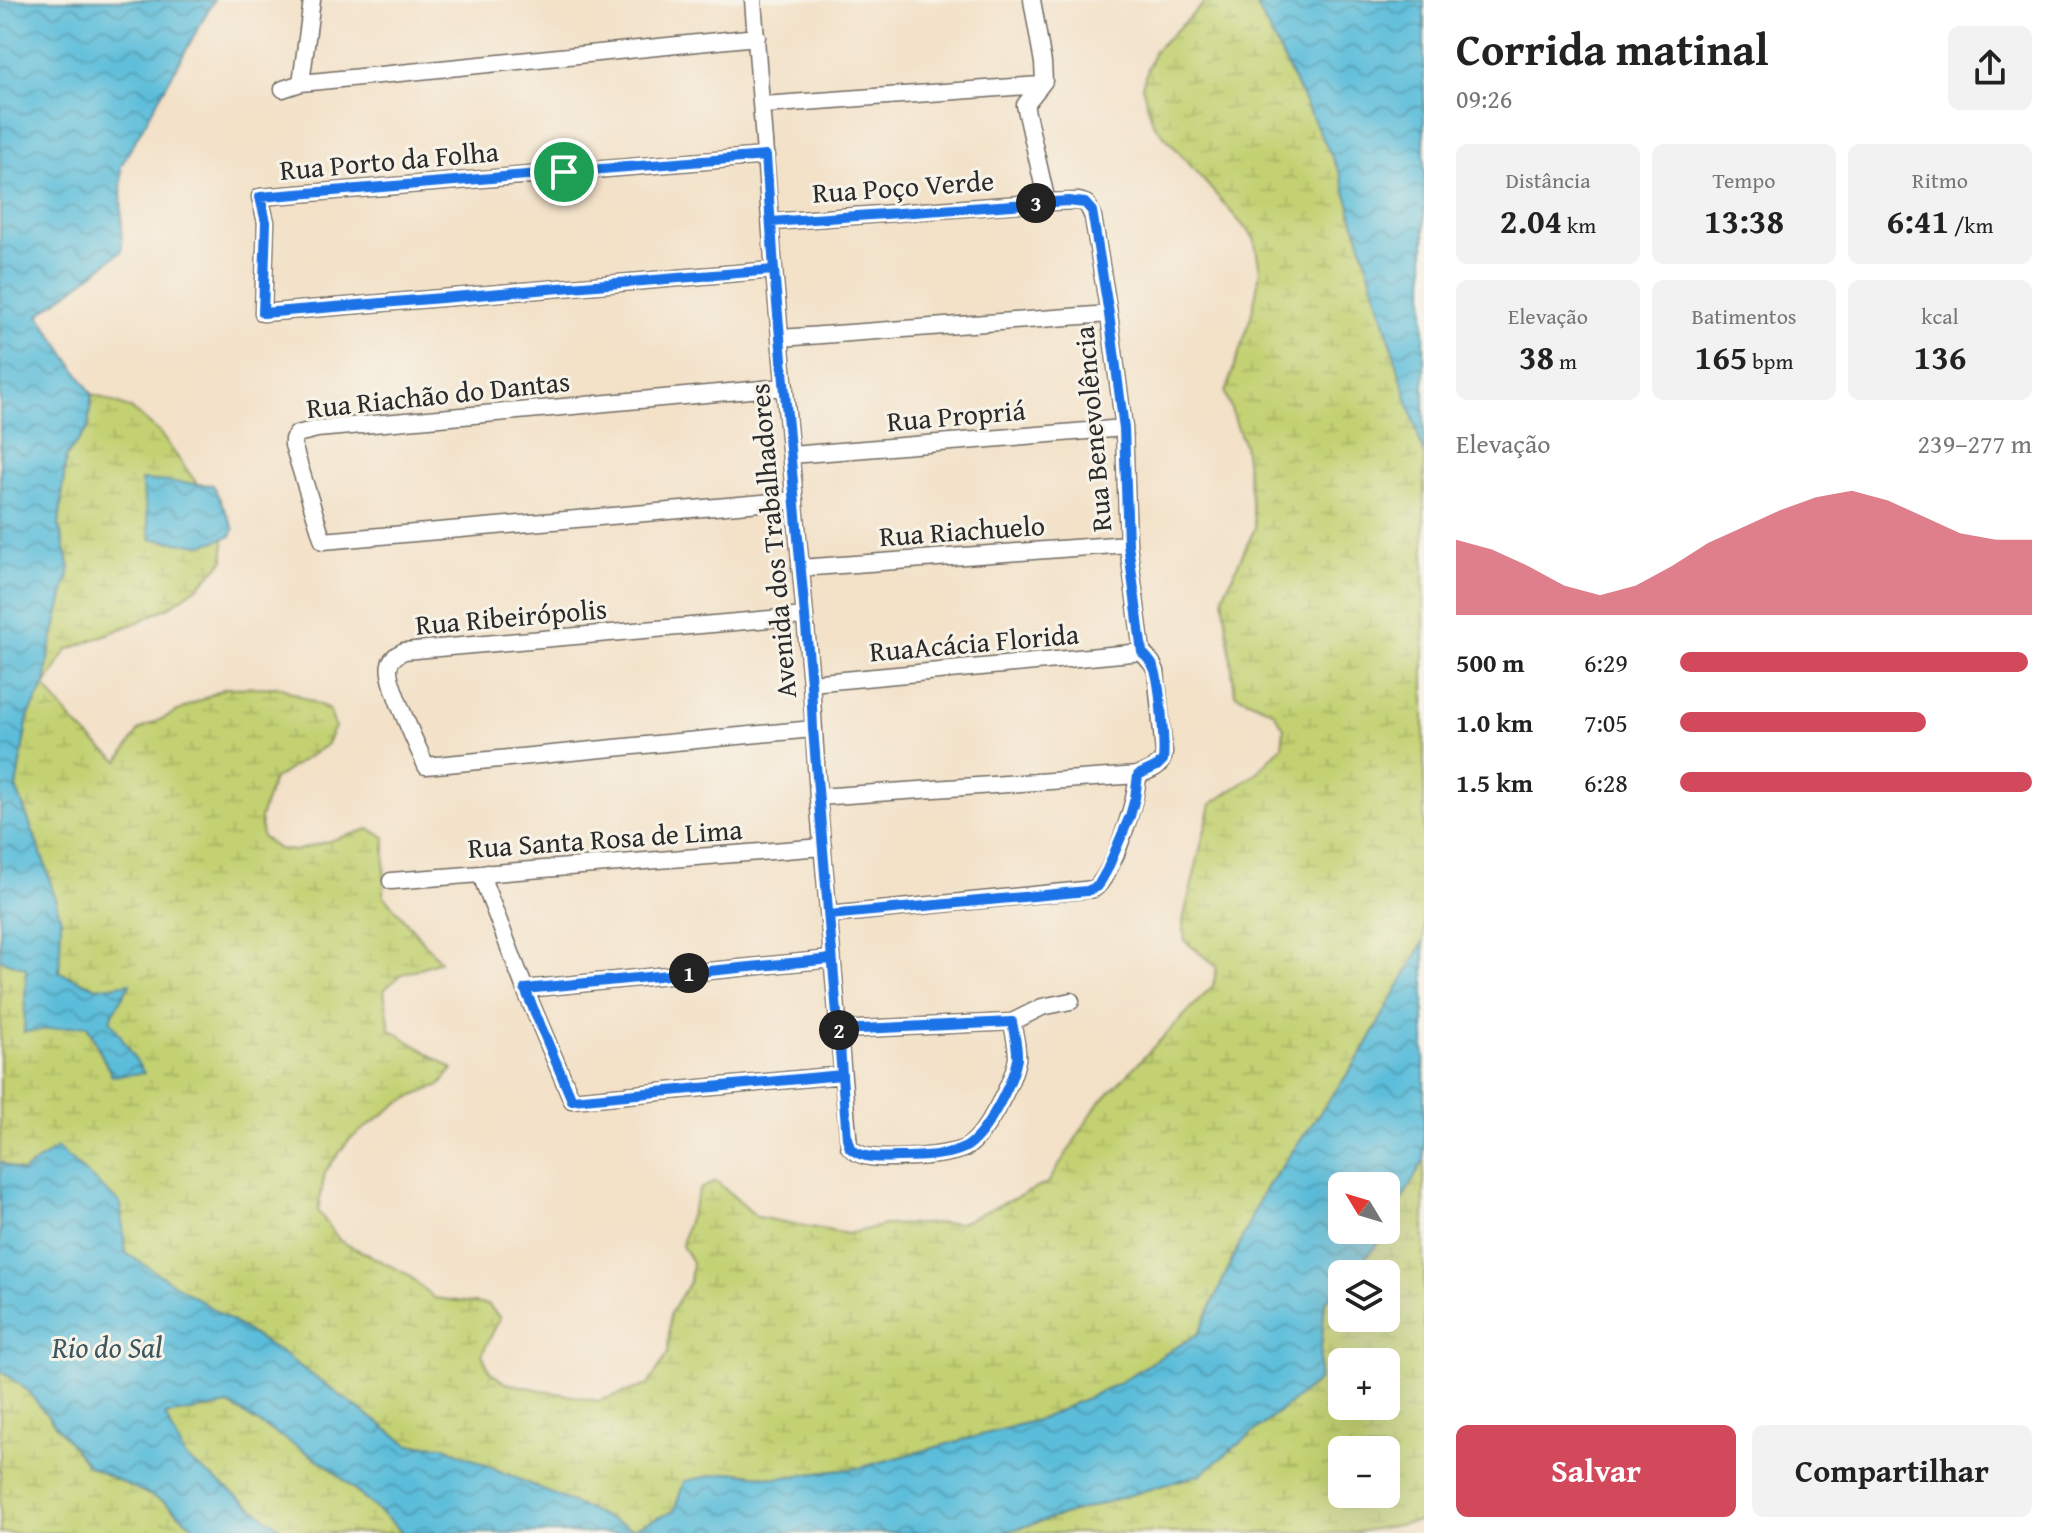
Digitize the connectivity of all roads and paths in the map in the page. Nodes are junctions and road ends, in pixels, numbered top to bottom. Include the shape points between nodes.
1 (312, 0) edge
2 (753, 0) edge
3 (1032, 0) edge
4 (757, 37) junction
5 (301, 83) junction
6 (1040, 85) junction
7 (283, 89) dead end
8 (763, 105) junction
9 (766, 156) junction
10 (1047, 202) junction
11 (1087, 204) joint
12 (771, 222) junction
13 (774, 270) junction
14 (1109, 314) junction
15 (781, 338) junction
16 (785, 387) junction
17 (1124, 428) junction
18 (791, 455) junction
19 (795, 500) junction
20 (1128, 544) junction
21 (800, 568) junction
22 (804, 616) junction
23 (1142, 652) junction
24 (811, 683) junction
25 (813, 729) junction
26 (1138, 775) junction
27 (818, 797) junction
28 (823, 847) junction
29 (487, 873) junction
30 (391, 881) dead end
31 (829, 915) junction
32 (832, 959) junction
33 (525, 989) junction
34 (1071, 1001) dead end
35 (1012, 1022) junction
36 (839, 1030) junction
37 (842, 1075) junction

1 - 5 street
2 - 4 street, Avenida dos Trabalhadores
3 - 6 street via 1043,63
4 - 5 street
4 - 8 street, Avenida dos Trabalhadores
5 - 7 street
6 - 8 street
6 - 10 street via 1025,105
8 - 9 street, Avenida dos Trabalhadores
9 - 12 street, Avenida dos Trabalhadores
9 - 13 street, Rua Porto da Folha via 260,197 266,222 263,313
10 - 11 street, Rua Poço Verde
10 - 12 street, Rua Poço Verde
11 - 14 street, Rua Benevolência
12 - 13 street, Avenida dos Trabalhadores
13 - 15 street, Avenida dos Trabalhadores
14 - 15 street
14 - 17 street, Rua Benevolência
15 - 16 street, Avenida dos Trabalhadores
16 - 18 street, Avenida dos Trabalhadores
16 - 19 street, Rua Riachão do Dantas via 349,426 297,434 293,445 323,541
17 - 18 street, Rua Propriá
17 - 20 street, Rua Benevolência
18 - 19 street, Avenida dos Trabalhadores
19 - 21 street, Avenida dos Trabalhadores
20 - 21 street, Rua Riachuelo
20 - 23 street, Rua Benevolência
21 - 22 street, Avenida dos Trabalhadores
22 - 24 street, Avenida dos Trabalhadores
22 - 25 street, Rua Ribeirópolis via 404,651 392,659 389,672 426,766
23 - 24 street, RuaAcácia Florida
23 - 26 street, Rua Benevolência via 1156,671 1164,756
24 - 25 street, Avenida dos Trabalhadores
25 - 27 street, Avenida dos Trabalhadores
26 - 27 street
26 - 31 street via 1130,816 1096,888
27 - 28 street, Avenida dos Trabalhadores
28 - 29 street, Rua Santa Rosa de Lima
28 - 31 street, Avenida dos Trabalhadores
29 - 30 street, Rua Santa Rosa de Lima
29 - 33 street via 484,883
31 - 32 street, Avenida dos Trabalhadores
32 - 33 street
32 - 36 street, Avenida dos Trabalhadores
33 - 37 street via 572,1100
34 - 35 street via 1042,1007
35 - 36 street
35 - 37 street, Avenida dos Trabalhadores via 1017,1050 1012,1074 986,1125 961,1149 890,1158 855,1153 847,1138
36 - 37 street, Avenida dos Trabalhadores

